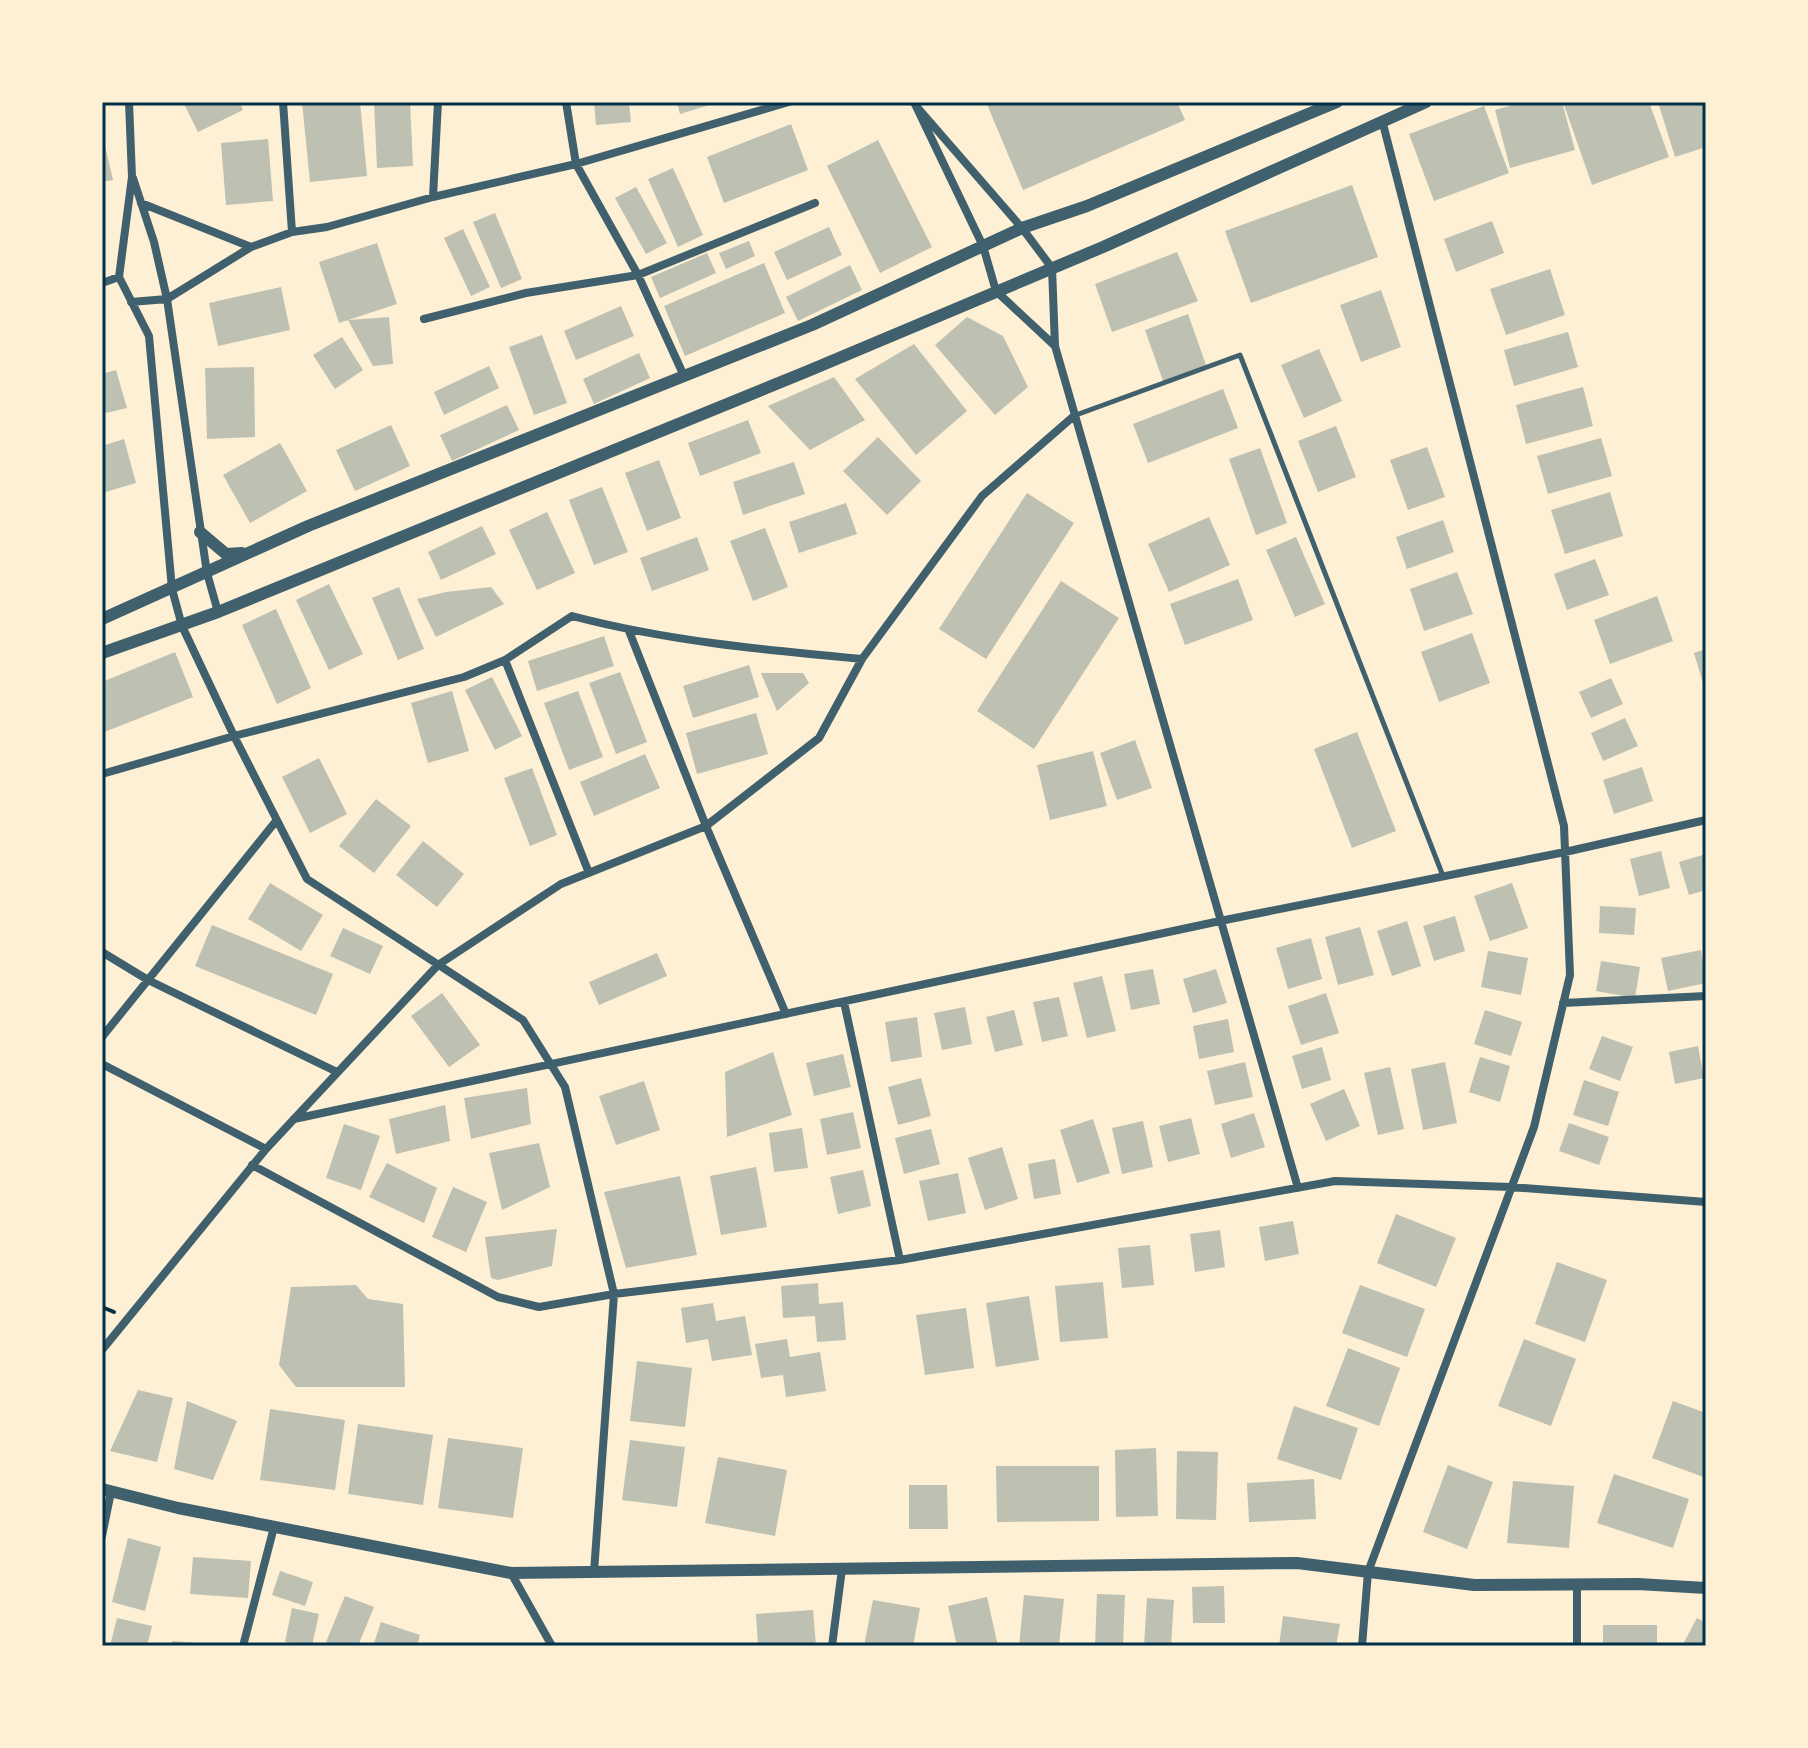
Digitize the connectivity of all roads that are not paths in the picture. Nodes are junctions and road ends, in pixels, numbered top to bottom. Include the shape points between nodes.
1 (129, 102) edge
2 (283, 102) edge
3 (438, 102) edge
4 (566, 102) edge
5 (789, 102) edge
6 (1337, 102) edge
7 (1426, 102) edge
8 (915, 104) edge
9 (1382, 120) junction
10 (576, 164) junction
11 (132, 175) junction
12 (433, 197) junction
13 (141, 203) junction
14 (815, 203) dead end
15 (1022, 228) junction
16 (292, 232) junction
17 (983, 246) junction
18 (251, 247) junction
19 (1052, 268) junction
20 (638, 275) junction
21 (119, 277) junction
22 (102, 283) edge
23 (996, 291) junction
24 (167, 299) junction
25 (131, 302) junction
26 (424, 319) dead end
27 (1055, 346) junction
28 (684, 376) junction
29 (1075, 415) junction
30 (200, 532) junction
31 (249, 553) junction
32 (207, 573) junction
33 (172, 589) junction
34 (218, 612) junction
35 (102, 619) edge
36 (182, 626) junction
37 (629, 631) junction
38 (102, 653) edge
39 (862, 659) junction
40 (505, 660) junction
41 (234, 736) junction
42 (102, 774) edge
43 (1706, 820) edge
44 (276, 821) junction
45 (706, 826) junction
46 (1565, 852) junction
47 (589, 873) junction
48 (1443, 877) junction
49 (1220, 921) junction
50 (102, 952) edge
51 (438, 965) junction
52 (148, 980) junction
53 (1706, 996) edge
54 (844, 1002) junction
55 (1563, 1003) junction
56 (786, 1014) junction
57 (102, 1037) edge
58 (102, 1064) edge
59 (552, 1066) junction
60 (337, 1072) junction
61 (294, 1119) junction
62 (266, 1149) junction
63 (252, 1165) junction
64 (1511, 1187) junction
65 (1298, 1188) junction
66 (1706, 1202) edge
67 (900, 1260) junction
68 (614, 1294) junction
69 (102, 1350) edge
70 (106, 1490) edge
71 (274, 1527) junction
72 (102, 1536) edge
73 (842, 1569) junction
74 (594, 1572) junction
75 (1368, 1572) junction
76 (511, 1573) junction
77 (1577, 1584) junction
78 (1706, 1588) edge
79 (243, 1646) edge
80 (552, 1646) edge
81 (832, 1646) edge
82 (1362, 1646) edge
83 (1577, 1646) edge

1 - 11 street
2 - 16 street
3 - 12 street
4 - 10 street
5 - 10 street
6 - 15 street
7 - 9 street
8 - 15 street
8 - 17 street
9 - 19 street
9 - 46 street via 1564,826
10 - 12 street
10 - 20 street
11 - 13 street
11 - 21 street
12 - 16 street
13 - 18 street
13 - 24 street
14 - 20 street
15 - 17 street
15 - 19 street
16 - 18 street
17 - 23 street
17 - 28 street via 812,325
18 - 24 street
19 - 23 street
19 - 27 street
20 - 26 street via 526,293
20 - 28 street
21 - 22 street
21 - 25 street
23 - 27 street
23 - 34 street
24 - 25 street
24 - 30 street
25 - 33 street via 149,336
27 - 29 street
28 - 31 street
29 - 39 street via 982,496
29 - 48 lane via 1240,355
29 - 49 street
30 - 31 street via 226,554
30 - 32 street
31 - 32 street
32 - 33 street
32 - 34 street
33 - 35 street
33 - 36 street
34 - 36 street
36 - 38 street
36 - 41 street
37 - 39 street
37 - 40 street via 572,616
37 - 45 street
39 - 45 street via 819,738
40 - 41 street via 464,677
40 - 47 street
41 - 42 street
41 - 44 street
43 - 46 street
44 - 51 street via 307,879
44 - 52 street
45 - 47 street
45 - 56 street
46 - 48 street
46 - 55 street via 1570,975
47 - 51 street via 561,884
48 - 49 street
49 - 54 street
49 - 65 street
50 - 52 street
51 - 59 street via 523,1020
51 - 60 street
52 - 57 street
52 - 60 street
53 - 55 street
54 - 56 street
54 - 67 street
55 - 64 street via 1534,1127
56 - 59 street
58 - 62 street
59 - 61 street
59 - 68 street via 565,1087
60 - 61 street
61 - 62 street
62 - 63 street
63 - 68 street via 498,1297 539,1307
63 - 69 street
64 - 65 street via 1335,1181
64 - 66 street
64 - 75 street
65 - 67 street
67 - 68 street
68 - 74 street
70 - 71 street
70 - 72 street
71 - 76 street
71 - 79 street
73 - 74 street
73 - 75 street via 1297,1563
73 - 81 street
74 - 76 street
75 - 77 street via 1474,1585
75 - 82 street
76 - 80 street
77 - 78 street
77 - 83 street

